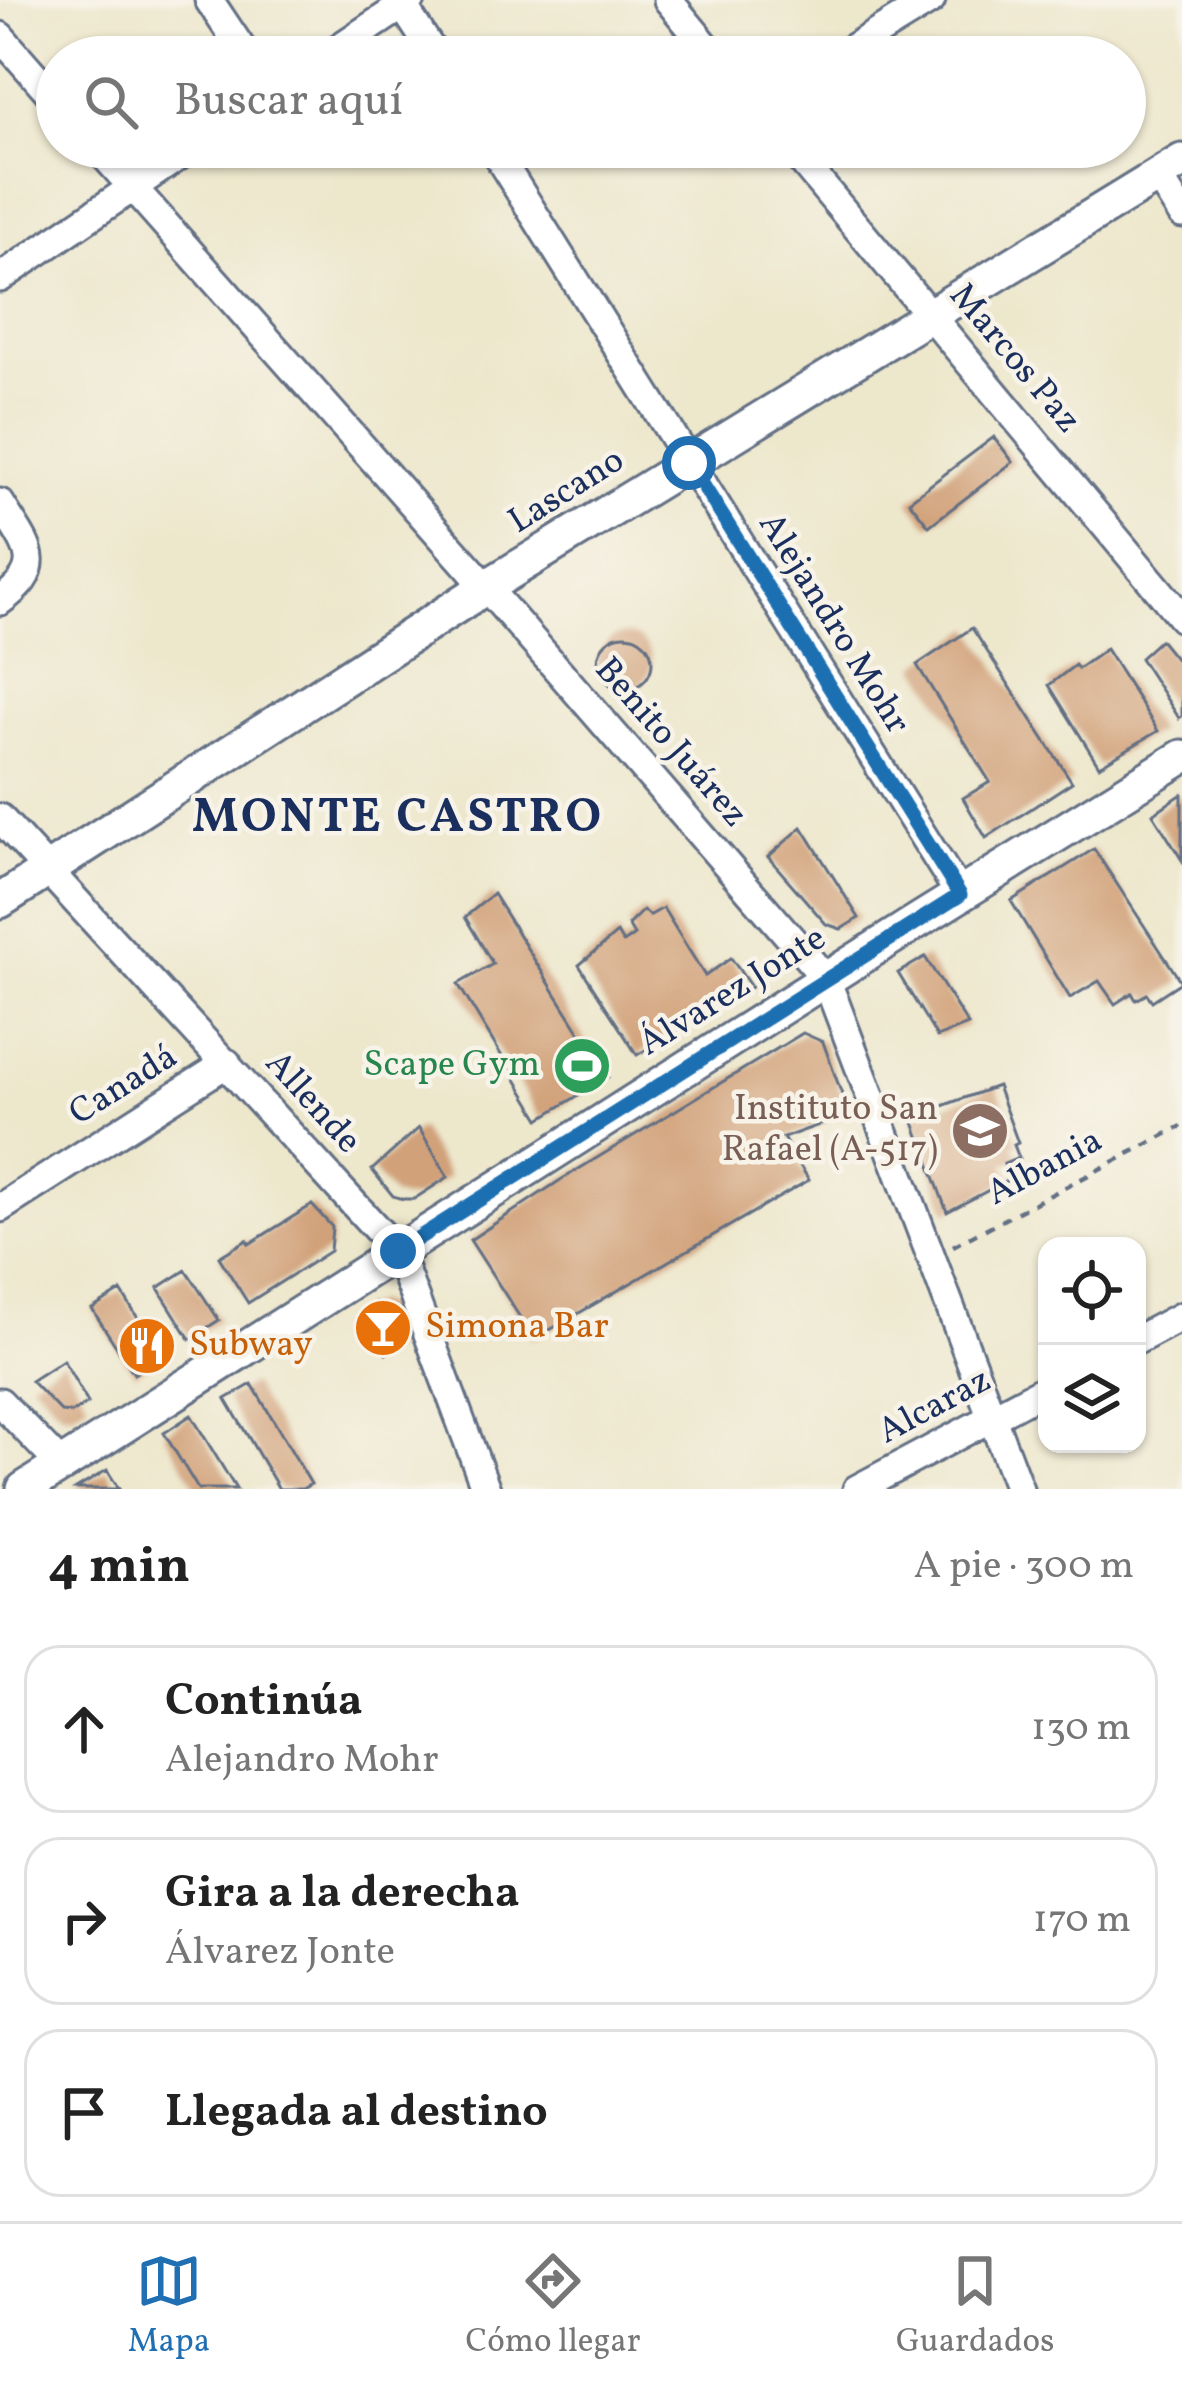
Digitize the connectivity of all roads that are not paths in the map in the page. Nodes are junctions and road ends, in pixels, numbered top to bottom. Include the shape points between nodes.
1 (209, 0) edge
2 (668, 0) edge
3 (931, 0) edge
4 (407, 3) edge
5 (0, 36) edge
6 (233, 36) edge
7 (357, 36) edge
8 (425, 36) edge
9 (698, 36) edge
10 (872, 36) edge
11 (36, 77) edge
12 (115, 168) edge
13 (162, 168) edge
14 (505, 168) edge
15 (807, 168) edge
16 (1170, 169) edge
17 (133, 188) junction
18 (1182, 214) edge
19 (0, 278) edge
20 (930, 316) junction
21 (689, 463) junction
22 (0, 503) edge
23 (486, 587) junction
24 (0, 602) edge
25 (1182, 618) edge
26 (1182, 757) edge
27 (0, 818) edge
28 (46, 871) junction
29 (960, 895) junction
30 (0, 901) edge
31 (826, 979) junction
32 (226, 1064) junction
33 (0, 1208) edge
34 (398, 1251) junction
35 (1182, 1316) edge
36 (1146, 1335) edge
37 (1038, 1393) edge
38 (0, 1402) edge
39 (992, 1418) junction
40 (61, 1466) junction
41 (24, 1489) edge
42 (486, 1489) edge
43 (857, 1489) edge
44 (1019, 1489) edge

1 - 6 street
2 - 9 street
3 - 10 street
4 - 7 street
4 - 8 street
5 - 11 street
12 - 17 street, Benito Juárez
13 - 17 street
14 - 21 street, Alejandro Mohr
15 - 20 street, Marcos Paz
16 - 18 street
16 - 20 street, Lascano
17 - 19 street
17 - 23 street, Benito Juárez
20 - 21 street, Lascano
20 - 25 street, Marcos Paz
21 - 23 street, Lascano
21 - 29 street, Alejandro Mohr
22 - 24 street via 28,548 29,569
23 - 28 street, Lascano
23 - 31 street, Benito Juárez
26 - 29 street, Álvarez Jonte
27 - 28 street, Allende
28 - 30 street, Lascano
28 - 32 street, Allende
29 - 31 street, Álvarez Jonte
31 - 34 street, Álvarez Jonte
31 - 39 street, Benito Juárez
32 - 33 street, Canadá
32 - 34 street, Allende
34 - 40 street, Álvarez Jonte
34 - 42 street, Allende
35 - 36 street
37 - 39 street, Alcaraz
38 - 40 street
39 - 43 street, Alcaraz
39 - 44 street, Benito Juárez
40 - 41 street, Álvarez Jonte

